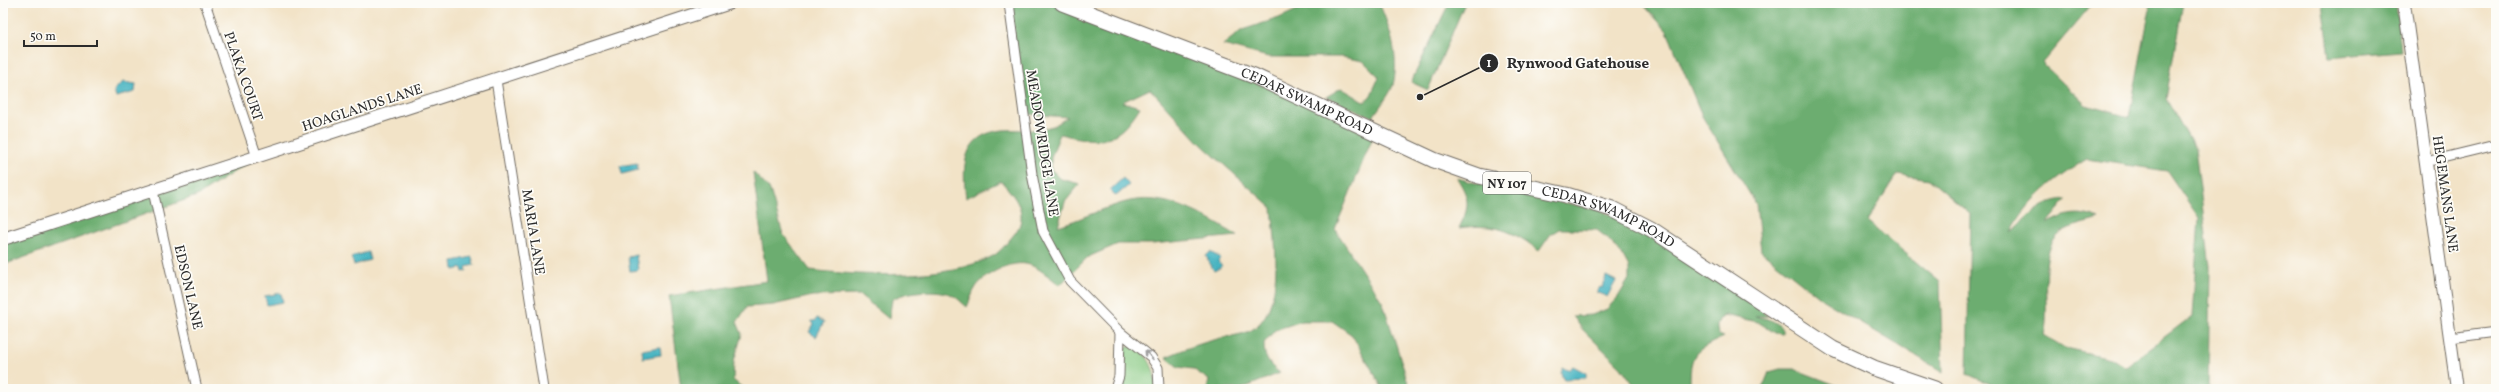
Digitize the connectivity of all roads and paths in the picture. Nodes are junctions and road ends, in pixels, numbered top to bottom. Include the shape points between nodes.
1 (205, 3) edge
2 (730, 3) edge
3 (1008, 3) edge
4 (1062, 3) edge
5 (2404, 3) edge
6 (496, 80) junction
7 (2496, 145) edge
8 (257, 158) junction
9 (2426, 162) junction
10 (153, 191) junction
11 (3, 239) edge
12 (1120, 332) junction
13 (2496, 332) edge
14 (2450, 338) junction
15 (197, 389) edge
16 (544, 389) edge
17 (1114, 389) edge
18 (1159, 389) edge
19 (1935, 389) edge
20 (2457, 389) edge

1 - 8 street, PLAKA COURT
2 - 6 street, HOAGLANDS LANE
3 - 12 street, MEADOWRIDGE LANE via 1032,174 1043,231 1070,281
4 - 19 main road, CEDAR SWAMP ROAD / NY 107 via 1254,76 1434,160 1479,176 1566,195 1612,209 1651,229 1833,349 1874,368
5 - 9 street, HEGEMANS LANE
6 - 8 street, HOAGLANDS LANE
6 - 16 street, MARIA LANE
7 - 9 street
8 - 10 street, HOAGLANDS LANE
9 - 14 street, HEGEMANS LANE
10 - 11 street, HOAGLANDS LANE
10 - 15 street, EDSON LANE
12 - 17 street via 1120,363
18 -> 12 street, MEADOWRIDGE LANE via 1158,368 1151,357
13 - 14 street
14 - 20 street, HEGEMANS LANE

